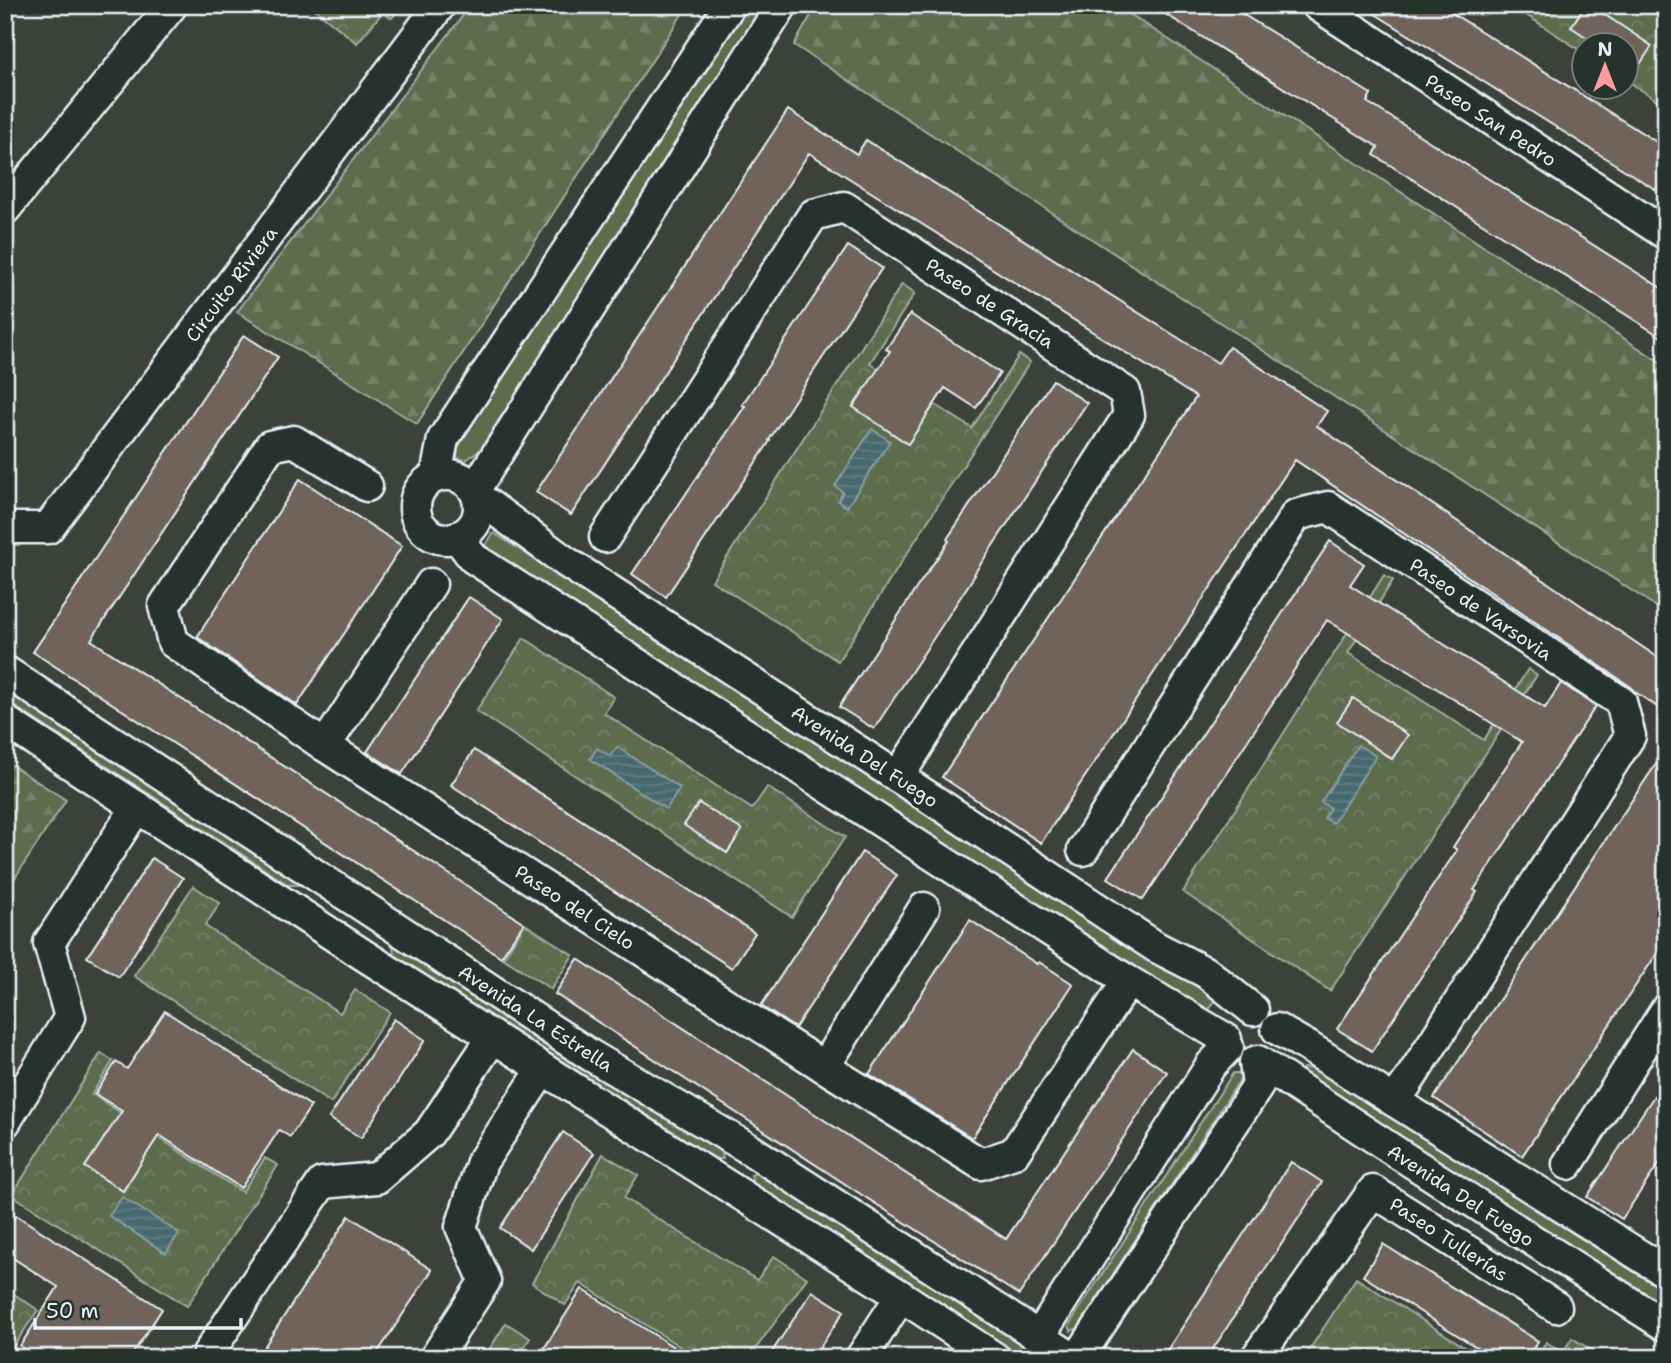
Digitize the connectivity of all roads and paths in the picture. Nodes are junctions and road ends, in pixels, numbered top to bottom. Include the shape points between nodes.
1 (173, 5) edge
2 (440, 5) edge
3 (730, 5) edge
4 (782, 5) edge
5 (1317, 5) edge
6 (5, 209) edge
7 (1666, 234) edge
8 (436, 476) junction
9 (367, 486) dead end
10 (477, 493) junction
11 (5, 525) edge
12 (457, 537) junction
13 (605, 537) dead end
14 (431, 584) dead end
15 (5, 671) edge
16 (5, 721) edge
17 (325, 746) junction
18 (904, 767) junction
19 (137, 807) junction
20 (1083, 850) dead end
21 (324, 881) junction
22 (924, 908) dead end
23 (300, 914) junction
24 (385, 920) junction
25 (362, 954) junction
26 (1122, 991) junction
27 (1252, 1010) junction
28 (1666, 1010) edge
29 (1277, 1029) junction
30 (493, 1037) junction
31 (1227, 1043) junction
32 (1256, 1062) junction
33 (824, 1067) junction
34 (543, 1069) junction
35 (1401, 1091) junction
36 (5, 1122) edge
37 (746, 1147) junction
38 (1568, 1164) dead end
39 (722, 1182) junction
40 (1666, 1272) edge
41 (901, 1296) junction
42 (1556, 1307) dead end
43 (1666, 1326) edge
44 (1039, 1337) junction
45 (963, 1349) edge
46 (210, 1358) edge
47 (435, 1358) edge
48 (861, 1358) edge
49 (995, 1358) edge
50 (1072, 1358) edge
51 (1078, 1358) edge
52 (1256, 1358) edge

1 - 6 street
2 - 11 street, Circuito Riviera via 48,527
3 - 8 street via 443,439
4 - 10 street
5 - 7 street, Paseo San Pedro
8 - 10 street via 458,476
8 - 12 street via 419,490 418,521 434,536
9 - 17 street, Paseo del Cielo via 294,441 270,446 164,606 173,642
10 - 12 street via 478,518
10 - 18 street, Avenida Del Fuego via 566,562
12 - 26 street via 473,558
13 - 18 street, Paseo de Gracia via 813,215 844,207 1125,392 1129,415
14 - 17 street
15 - 21 street, Avenida La Estrella
16 - 19 street, Avenida La Estrella
17 - 33 street, Paseo del Cielo
18 - 27 street, Avenida Del Fuego via 1156,947 1207,973
19 - 23 street, Avenida La Estrella
19 - 36 street via 49,943 70,1017
20 - 35 street, Paseo de Varsovia via 1296,515 1328,507 1621,702 1630,736
21 - 23 street
21 - 24 street, Avenida La Estrella
22 - 33 street
23 - 25 street, Avenida La Estrella
24 - 25 street
24 - 37 street, Avenida La Estrella via 590,1055
25 - 30 street, Avenida La Estrella
26 - 31 street
26 - 33 street, Paseo del Cielo via 1014,1153 981,1164
27 - 29 street via 1268,1016
27 - 31 street via 1230,1022
28 - 38 street
29 - 32 street via 1272,1052
29 - 35 street
30 - 34 street, Avenida La Estrella
30 - 46 street via 429,1133 377,1178 322,1183 209,1352
31 - 32 street via 1241,1060
31 - 44 street
32 - 43 street, Avenida Del Fuego
32 - 51 street via 1258,1086
34 - 39 street, Avenida La Estrella
34 - 47 street via 482,1162 461,1227 485,1280
35 - 40 street
37 - 39 street
37 - 44 street, Avenida La Estrella
39 - 41 street, Avenida La Estrella
41 - 45 street, Avenida La Estrella
41 - 48 street
42 - 52 street, Paseo Tullerías via 1373,1191
44 - 50 street, Avenida La Estrella
45 - 49 street, Avenida La Estrella

